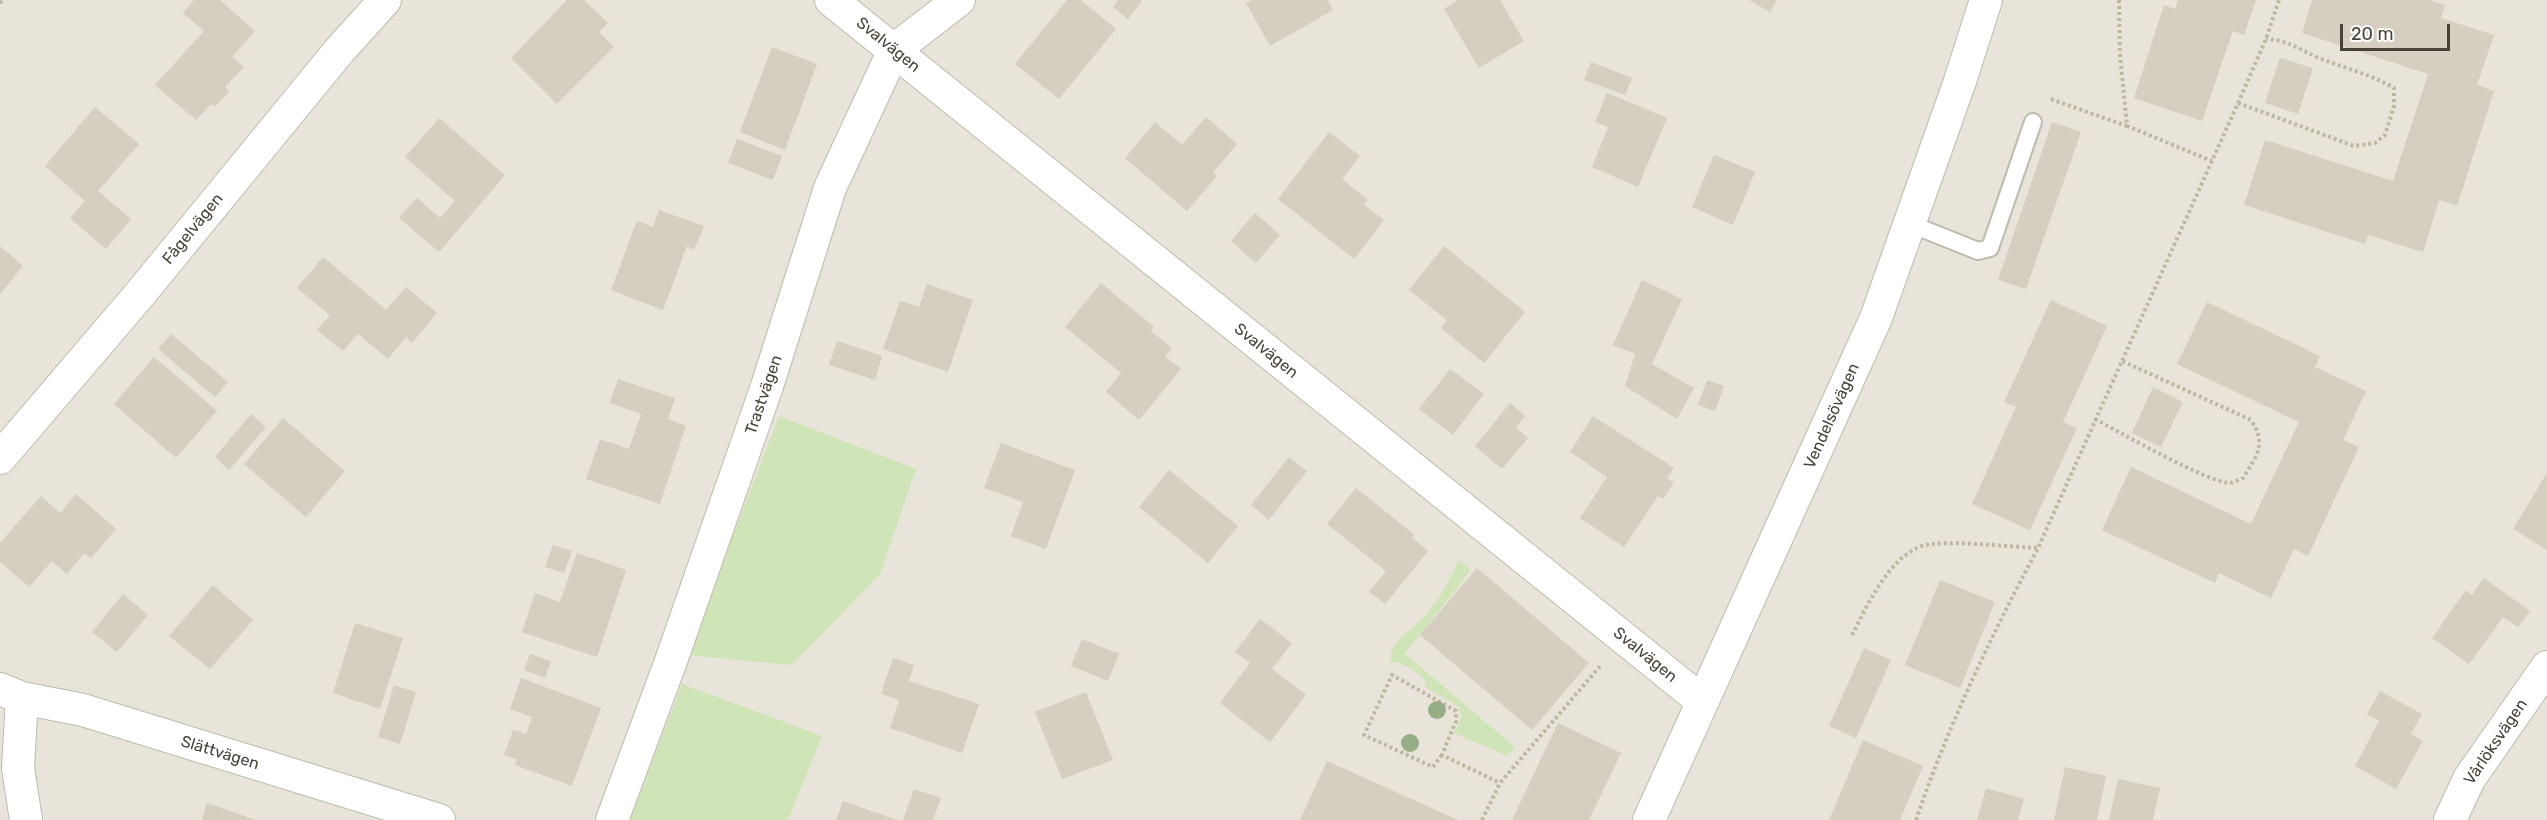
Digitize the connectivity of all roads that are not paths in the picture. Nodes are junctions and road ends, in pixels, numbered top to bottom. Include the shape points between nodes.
1 (385, 0) edge
2 (831, 0) edge
3 (959, 0) edge
4 (1986, 0) edge
5 (894, 50) junction
6 (2033, 122) road end
7 (1908, 223) junction
8 (0, 458) edge
9 (2547, 667) edge
10 (11, 693) edge
11 (1702, 701) junction
12 (26, 820) edge
13 (438, 820) edge
14 (612, 820) edge
15 (1649, 820) edge
16 (2450, 820) edge

1 - 8 street, Fågelvägen
2 - 5 street, Svalvägen
3 - 5 street, Trastvägen
4 - 7 street, Vendelsövägen
5 - 11 street, Svalvägen
5 - 14 street, Trastvägen via 830,188 768,386
6 - 7 lane via 1990,248 1978,251
7 - 11 street, Vendelsövägen via 1876,318
9 - 16 street, Vårlöksvägen via 2469,779
10 - 12 street
10 - 13 street, Slättvägen via 94,714
11 - 15 street, Vendelsövägen

